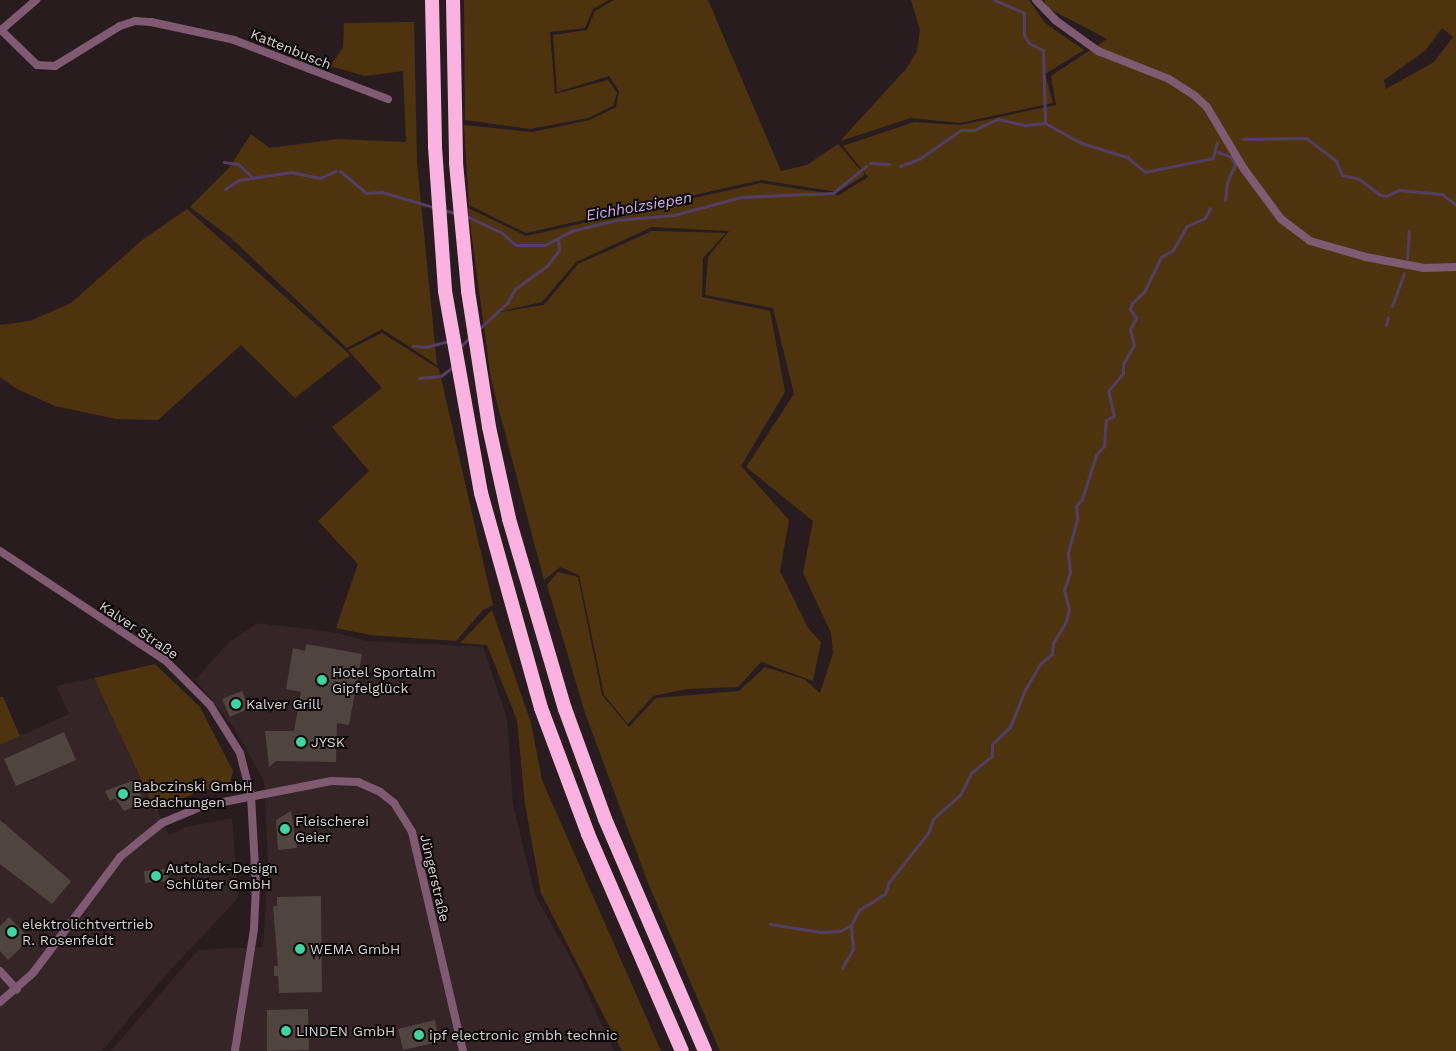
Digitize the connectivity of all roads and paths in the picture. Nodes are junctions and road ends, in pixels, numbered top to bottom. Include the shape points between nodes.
1 (36, 0) edge
2 (432, 0) edge
3 (453, 0) edge
4 (1036, 0) edge
5 (0, 30) edge
6 (388, 100) dead end
7 (1456, 268) edge
8 (0, 551) edge
9 (252, 796) junction
10 (0, 971) edge
11 (17, 990) junction
12 (0, 1002) edge
13 (235, 1051) edge
14 (462, 1051) edge
15 (682, 1051) edge
16 (705, 1051) edge

1 - 5 street
2 - 15 highway via 434,147 445,291 471,449 515,622 588,834
3 - 16 highway via 456,163 468,291 489,427 535,616 605,819
4 - 7 street via 1054,20 1098,51 1170,79 1195,96 1207,107 1244,169 1281,219 1302,236 1322,247 1366,258 1424,268
5 - 6 street, Kattenbusch via 36,65 55,66 135,20 234,40
8 - 9 street, Kalver Straße via 166,661 198,691 233,738
9 - 11 street, Jüngerstraße via 180,815 162,823 133,845
9 - 13 street, Kalver Straße via 256,846 255,919
9 - 14 street, Jüngerstraße via 332,781 358,782 380,792 401,812 417,853
10 - 11 street
11 - 12 street, Jüngerstraße

